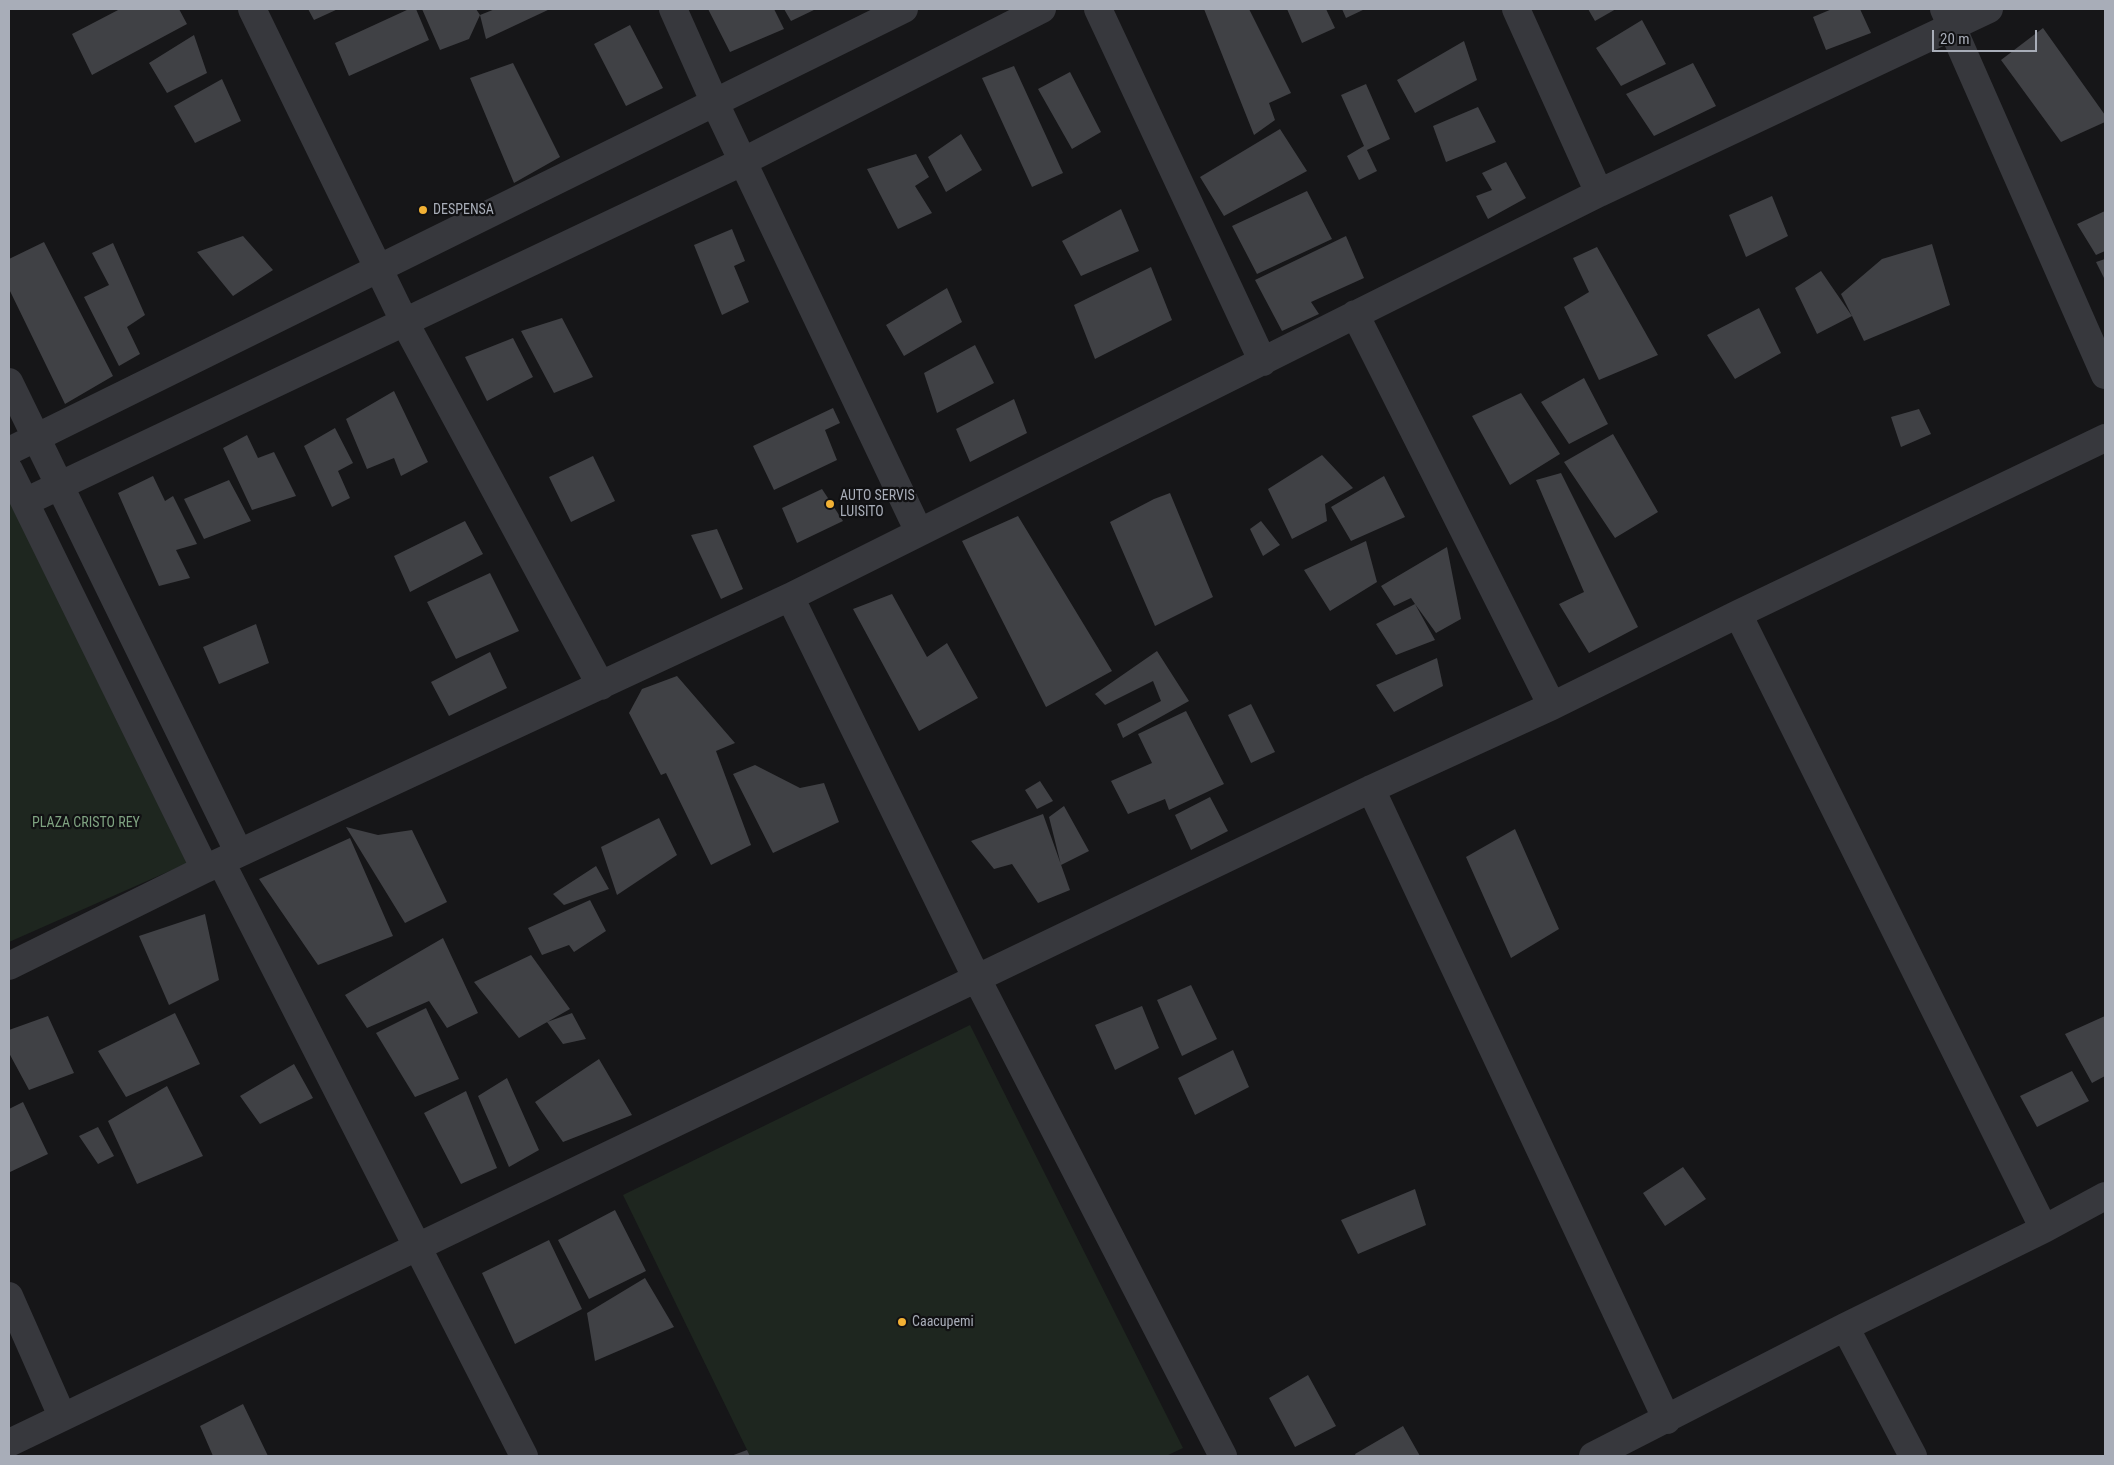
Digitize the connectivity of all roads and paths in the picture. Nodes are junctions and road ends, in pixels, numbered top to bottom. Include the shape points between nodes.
1 (252, 9) edge
2 (673, 9) edge
3 (904, 9) edge
4 (1042, 9) edge
5 (1098, 9) edge
6 (1516, 9) edge
7 (1989, 9) edge
8 (1948, 18) edge
9 (714, 101) junction
10 (744, 161) junction
11 (1599, 192) junction
12 (379, 269) junction
13 (1355, 314) junction
14 (404, 321) junction
15 (1263, 362) junction
16 (2105, 375) edge
17 (9, 382) edge
18 (36, 437) junction
19 (2105, 438) edge
20 (9, 451) edge
21 (9, 470) edge
22 (61, 485) junction
23 (25, 502) junction
24 (919, 532) junction
25 (790, 597) junction
26 (1738, 614) junction
27 (601, 686) junction
28 (1552, 706) junction
29 (1371, 789) junction
30 (222, 862) junction
31 (9, 966) edge
32 (977, 979) junction
33 (2105, 1196) edge
34 (2044, 1230) junction
35 (418, 1247) junction
36 (9, 1296) edge
37 (1845, 1327) junction
38 (62, 1416) junction
39 (1667, 1420) junction
40 (9, 1443) edge
41 (524, 1456) edge
42 (1224, 1456) edge
43 (1592, 1456) edge
44 (1913, 1456) edge

1 - 12 street
2 - 9 street
3 - 9 street
4 - 10 street
5 - 15 street
6 - 11 street
7 - 8 street
8 - 11 street
8 - 16 street
9 - 10 street
9 - 12 street
10 - 14 street
10 - 24 street
11 - 13 street
12 - 14 street
12 - 18 street
13 - 15 street
13 - 28 street
14 - 22 street
14 - 27 street
15 - 24 street
17 - 18 street
18 - 20 street
18 - 22 street
19 - 26 street
21 - 23 street
22 - 23 street
22 - 30 street
23 - 30 street
24 - 25 street
25 - 27 street
25 - 32 street
26 - 28 street
26 - 34 street
27 - 30 street
28 - 29 street
29 - 32 street
29 - 39 street
30 - 31 street
30 - 35 street
32 - 35 street
32 - 42 street
33 - 34 street
34 - 37 street
35 - 38 street
35 - 41 street
36 - 38 street
37 - 39 street
37 - 44 street
38 - 40 street
39 - 43 street

